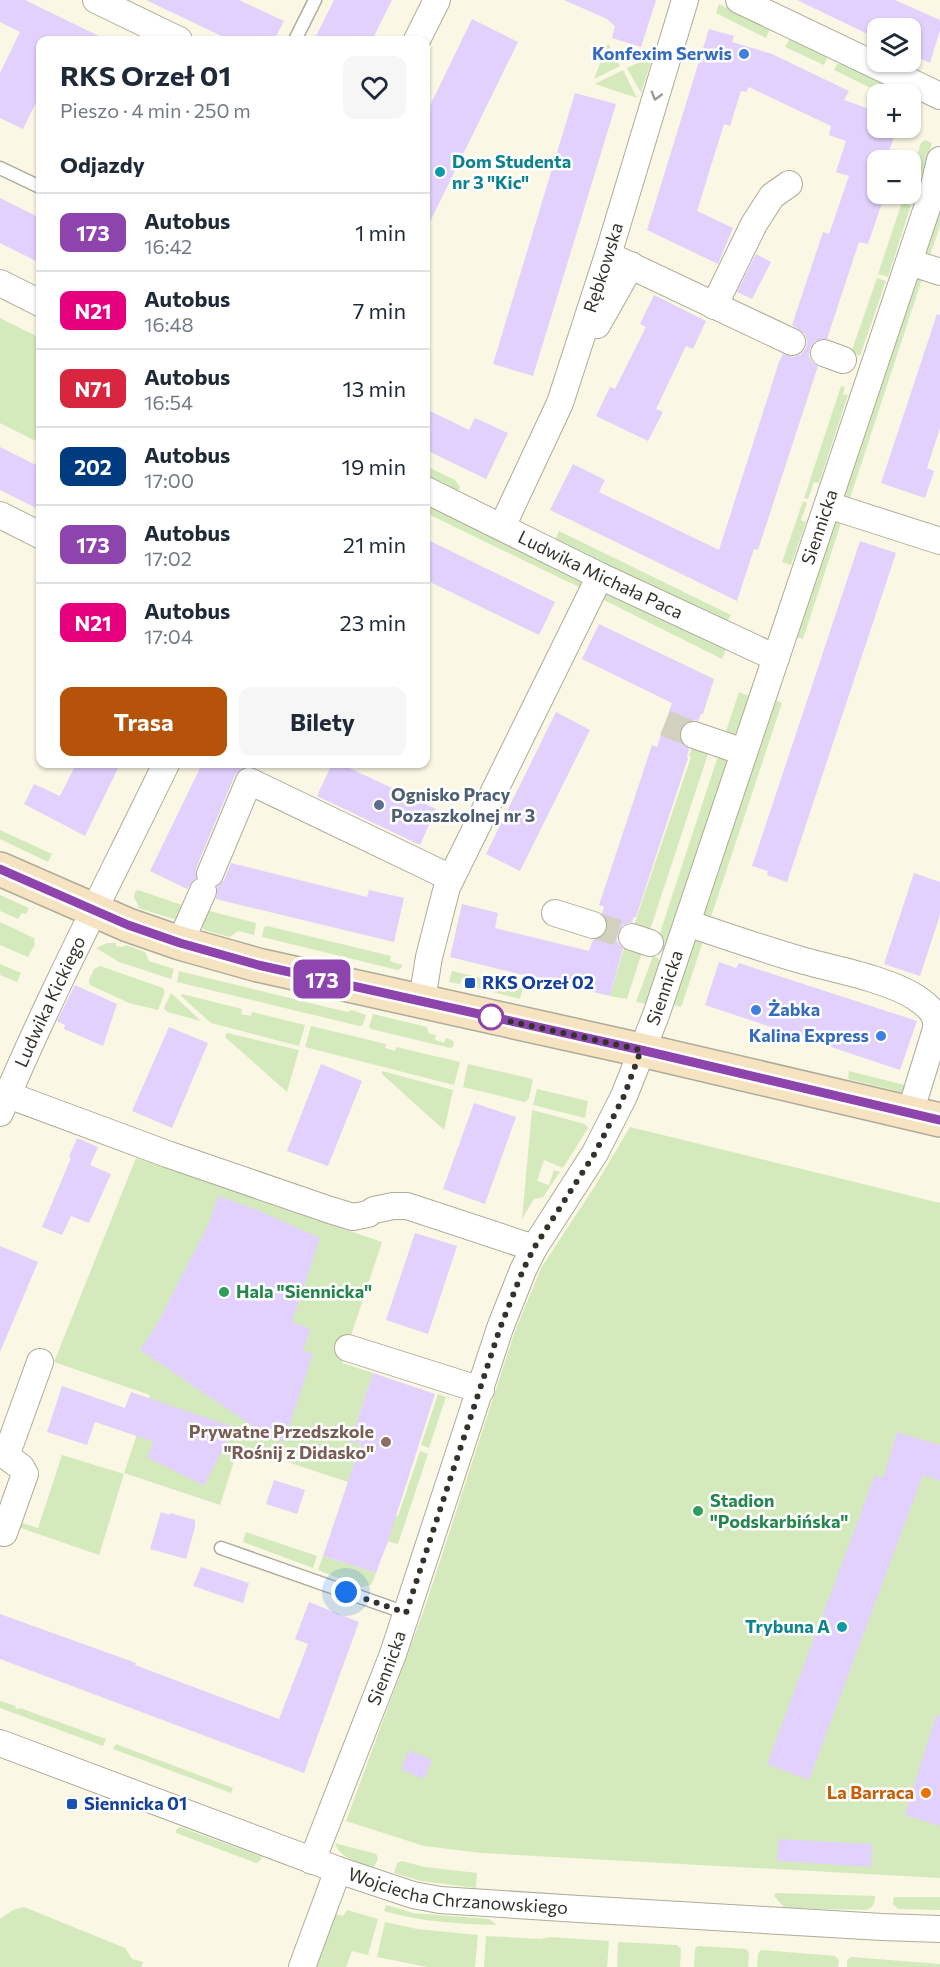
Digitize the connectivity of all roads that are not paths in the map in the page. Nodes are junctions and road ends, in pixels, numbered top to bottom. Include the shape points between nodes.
1 (96, 0) edge
2 (315, 0) edge
3 (436, 0) edge
4 (685, 0) edge
5 (739, 0) edge
6 (171, 36) edge
7 (297, 36) edge
8 (419, 36) edge
9 (940, 96) edge
10 (940, 160) edge
11 (0, 168) edge
12 (789, 184) dead end
13 (36, 186) edge
14 (935, 201) edge
15 (620, 260) junction
16 (909, 262) junction
17 (940, 272) edge
18 (0, 283) edge
19 (36, 301) edge
20 (714, 306) junction
21 (792, 342) dead end
22 (430, 492) edge
23 (828, 505) junction
24 (0, 515) edge
25 (502, 527) junction
26 (36, 533) edge
27 (940, 541) edge
28 (600, 576) junction
29 (776, 658) junction
30 (694, 735) tunnel mouth
31 (744, 752) junction
32 (164, 768) edge
33 (0, 869) edge
34 (451, 878) junction
35 (95, 911) junction
36 (555, 913) dead end
37 (687, 923) junction
38 (593, 925) tunnel mouth
39 (180, 943) junction
40 (422, 1000) junction
41 (641, 1050) junction
42 (3, 1100) edge
43 (925, 1117) edge
44 (534, 1248) junction
45 (348, 1348) dead end
46 (40, 1362) dead end
47 (481, 1390) junction
48 (3, 1455) edge
49 (4, 1533) dead end
50 (221, 1548) dead end
51 (406, 1613) junction
52 (0, 1743) edge
53 (312, 1861) junction
54 (338, 1870) junction
55 (940, 1929) edge
56 (302, 1967) edge

1 - 6 street
2 - 7 lane
3 - 8 street
4 -> 15 street, Rębkowska
5 - 9 street
10 - 14 street, Siennicka
11 - 13 lane
12 - 20 street via 772,196 753,224
14 - 16 street, Siennicka
15 - 20 street
15 - 25 street, Rębkowska
16 - 17 street
16 - 23 street, Siennicka
18 - 19 street
20 - 21 street
22 - 25 street, Ludwika Michała Paca
23 - 27 street
23 - 29 street, Siennicka
24 - 26 street
25 - 28 street, Ludwika Michała Paca
28 - 29 street, Ludwika Michała Paca
28 - 34 street
29 - 31 street, Siennicka
30 - 31 street
31 - 37 street, Siennicka
32 - 35 street, Ludwika Kickiego
33 - 35 street
34 - 39 street via 249,781
34 - 40 street via 431,947
35 - 39 street
35 - 42 street, Ludwika Kickiego
36 - 38 street
37 - 41 street, Siennicka
37 - 43 street via 901,990 932,1011 936,1029
39 - 40 street via 258,965
40 - 41 street
41 - 43 street
41 - 44 street, Siennicka via 624,1096 595,1153
42 - 44 street via 353,1217 407,1206
44 - 47 street, Siennicka via 500,1328
45 - 47 street
46 - 48 street
47 - 51 street, Siennicka
48 - 49 street via 25,1474
50 - 51 lane
51 - 53 street, Siennicka
52 - 53 street, Wojciecha Chrzanowskiego
53 - 54 street, Wojciecha Chrzanowskiego
54 - 55 street, Wojciecha Chrzanowskiego via 440,1900
54 - 56 street

